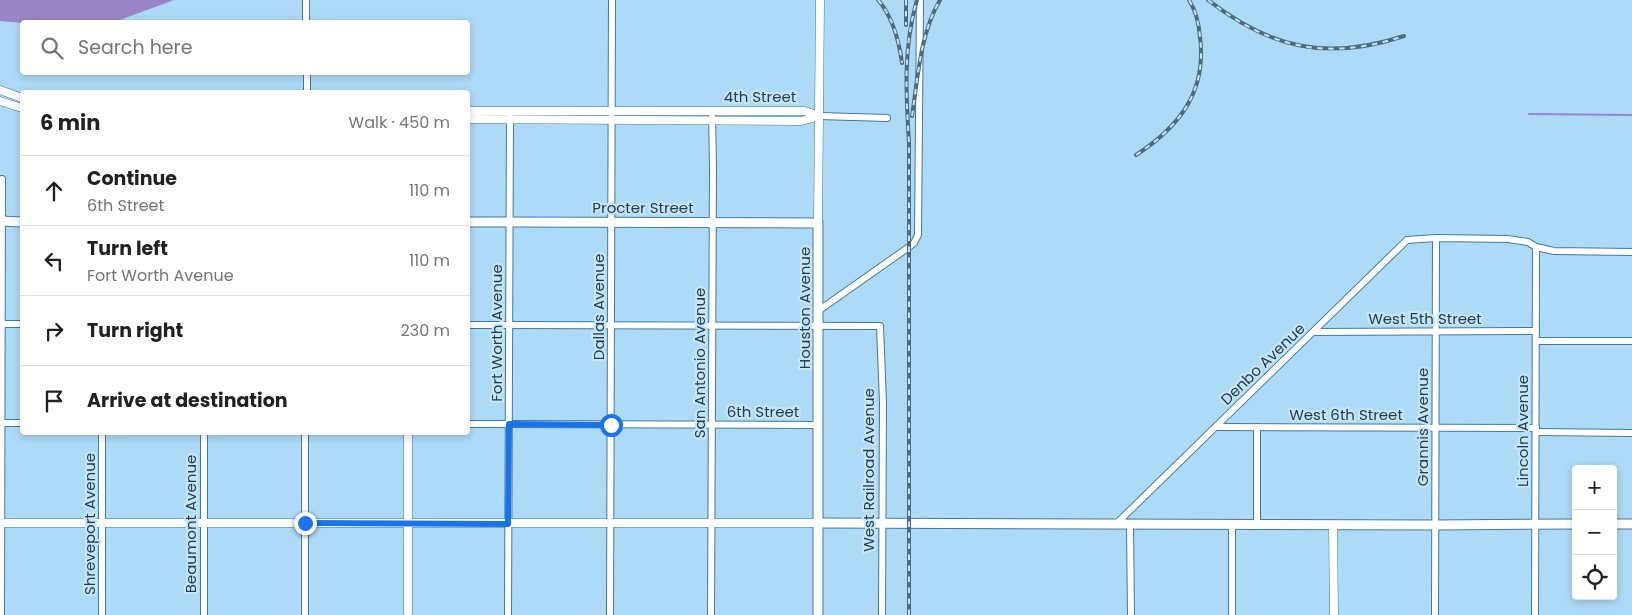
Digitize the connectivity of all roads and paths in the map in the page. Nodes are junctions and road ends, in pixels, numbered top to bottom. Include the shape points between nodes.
1 (306, 0) edge
2 (612, 0) edge
3 (820, 0) edge
4 (920, 0) edge
5 (306, 20) edge
6 (307, 75) edge
7 (0, 90) edge
8 (307, 90) edge
9 (20, 97) edge
10 (0, 101) edge
11 (20, 107) edge
12 (470, 111) edge
13 (510, 111) junction
14 (612, 111) junction
15 (712, 111) junction
16 (819, 116) junction
17 (887, 118) dead end
18 (470, 119) edge
19 (510, 119) junction
20 (612, 120) junction
21 (712, 120) junction
22 (2, 179) dead end
23 (1, 222) edge
24 (20, 222) edge
25 (470, 222) edge
26 (611, 222) junction
27 (713, 222) junction
28 (510, 223) junction
29 (818, 223) junction
30 (1436, 238) junction
31 (1536, 247) junction
32 (1632, 252) edge
33 (818, 311) junction
34 (1, 324) edge
35 (20, 324) edge
36 (470, 325) edge
37 (509, 325) junction
38 (611, 326) junction
39 (713, 326) junction
40 (818, 326) junction
41 (1436, 331) junction
42 (1314, 332) junction
43 (1536, 332) junction
44 (1536, 341) junction
45 (1632, 342) edge
46 (0, 423) edge
47 (20, 423) edge
48 (470, 424) edge
49 (509, 424) junction
50 (611, 425) junction
51 (713, 425) junction
52 (818, 425) junction
53 (1216, 427) junction
54 (1257, 427) junction
55 (1436, 428) junction
56 (1536, 430) junction
57 (1632, 432) edge
58 (102, 435) edge
59 (204, 435) edge
60 (306, 435) edge
61 (408, 435) edge
62 (0, 523) edge
63 (102, 523) junction
64 (205, 523) junction
65 (305, 523) junction
66 (818, 523) junction
67 (408, 524) junction
68 (508, 524) junction
69 (610, 524) junction
70 (712, 524) junction
71 (882, 524) junction
72 (1536, 524) junction
73 (1572, 524) edge
74 (1617, 524) edge
75 (1632, 524) edge
76 (1115, 525) junction
77 (1130, 525) junction
78 (1232, 525) junction
79 (1257, 525) junction
80 (1334, 525) junction
81 (1436, 525) junction
82 (1, 615) edge
83 (102, 615) edge
84 (204, 615) edge
85 (306, 615) edge
86 (408, 615) edge
87 (508, 615) edge
88 (610, 615) edge
89 (711, 615) edge
90 (818, 615) edge
91 (882, 615) edge
92 (1131, 615) edge
93 (1232, 615) edge
94 (1334, 615) edge
95 (1435, 615) edge
96 (1536, 615) edge

1 - 5 street
2 - 14 street, Dallas Avenue
3 - 16 street, Houston Avenue
4 - 33 street via 918,235 910,247
6 - 8 street
7 - 9 street
10 - 11 street
12 - 13 street, 4th Street
13 - 14 street, 4th Street
13 - 19 street, Fort Worth Avenue
14 - 15 street, 4th Street
14 - 20 street, Dallas Avenue
15 - 16 street, 4th Street via 805,111
15 - 21 street, San Antonio Avenue
16 - 17 street
16 - 21 street, 4th Street via 802,120
16 - 29 street, Houston Avenue
18 - 19 street, 4th Street
19 - 20 street, 4th Street
19 - 28 street, Fort Worth Avenue
20 - 21 street, 4th Street
20 - 26 street, Dallas Avenue
21 - 27 street, San Antonio Avenue
22 - 23 street
23 - 24 main road
23 - 34 street
25 - 28 main road, Procter Street
26 - 27 main road, Procter Street
26 - 28 main road, Procter Street
26 - 38 street, Dallas Avenue
27 - 29 main road, Procter Street
27 - 39 street, San Antonio Avenue
28 - 37 street, Fort Worth Avenue
29 - 33 main road, Houston Avenue
30 - 31 street, Denbo Avenue via 1508,238
30 - 41 street, Grannis Avenue
30 - 42 street, Denbo Avenue via 1407,240
31 - 32 street, Denbo Avenue via 1554,251
31 - 43 street, Lincoln Avenue
33 - 40 main road, Houston Avenue
34 - 35 street
34 - 46 street
36 - 37 street
37 - 38 street
37 - 49 street, Fort Worth Avenue
38 - 39 street
38 - 50 street, Dallas Avenue
39 - 40 street
39 - 51 street, San Antonio Avenue
40 - 52 main road, Houston Avenue
40 - 71 street, West Railroad Avenue via 880,326
41 - 42 street, West 5th Street
41 - 43 street, West 5th Street
41 - 55 street, Grannis Avenue
42 - 53 street, Denbo Avenue
43 - 44 street, Lincoln Avenue
44 - 45 street
44 - 56 street, Lincoln Avenue
46 - 47 street
46 - 62 street
48 - 49 street, 6th Street
49 - 50 street, 6th Street
49 - 68 street, Fort Worth Avenue
50 - 51 street, 6th Street
50 - 69 street, Dallas Avenue
51 - 52 street, 6th Street
51 - 70 street, San Antonio Avenue
52 - 66 main road, Houston Avenue
53 - 54 street, West 6th Street
53 - 76 street, Denbo Avenue
54 - 55 street, West 6th Street
54 - 79 street
55 - 56 street, West 6th Street
55 - 81 street, Grannis Avenue
56 - 57 street, West 6th Street
56 - 72 street, Lincoln Avenue
58 - 63 street, Shreveport Avenue
59 - 64 street, Beaumont Avenue
60 - 65 street
61 - 67 street
62 - 63 street
62 - 82 street
63 - 64 street
63 - 83 street, Shreveport Avenue
64 - 65 street
64 - 84 street, Beaumont Avenue
65 - 67 street
65 - 85 street
66 - 70 street
66 - 71 main road
66 - 90 main road, Houston Avenue
67 - 68 street
67 - 86 street
68 - 69 street
68 - 87 street, Fort Worth Avenue
69 - 70 street
69 - 88 street, Dallas Avenue
70 - 89 street, San Antonio Avenue
71 - 76 main road
71 - 91 street, West Railroad Avenue
72 - 73 main road
72 - 81 main road
72 - 96 street, Lincoln Avenue
74 - 75 main road
76 - 77 main road
77 - 78 main road
77 - 92 street
78 - 79 main road
78 - 93 street
79 - 80 main road
80 - 81 main road
80 - 94 street
81 - 95 street, Grannis Avenue

